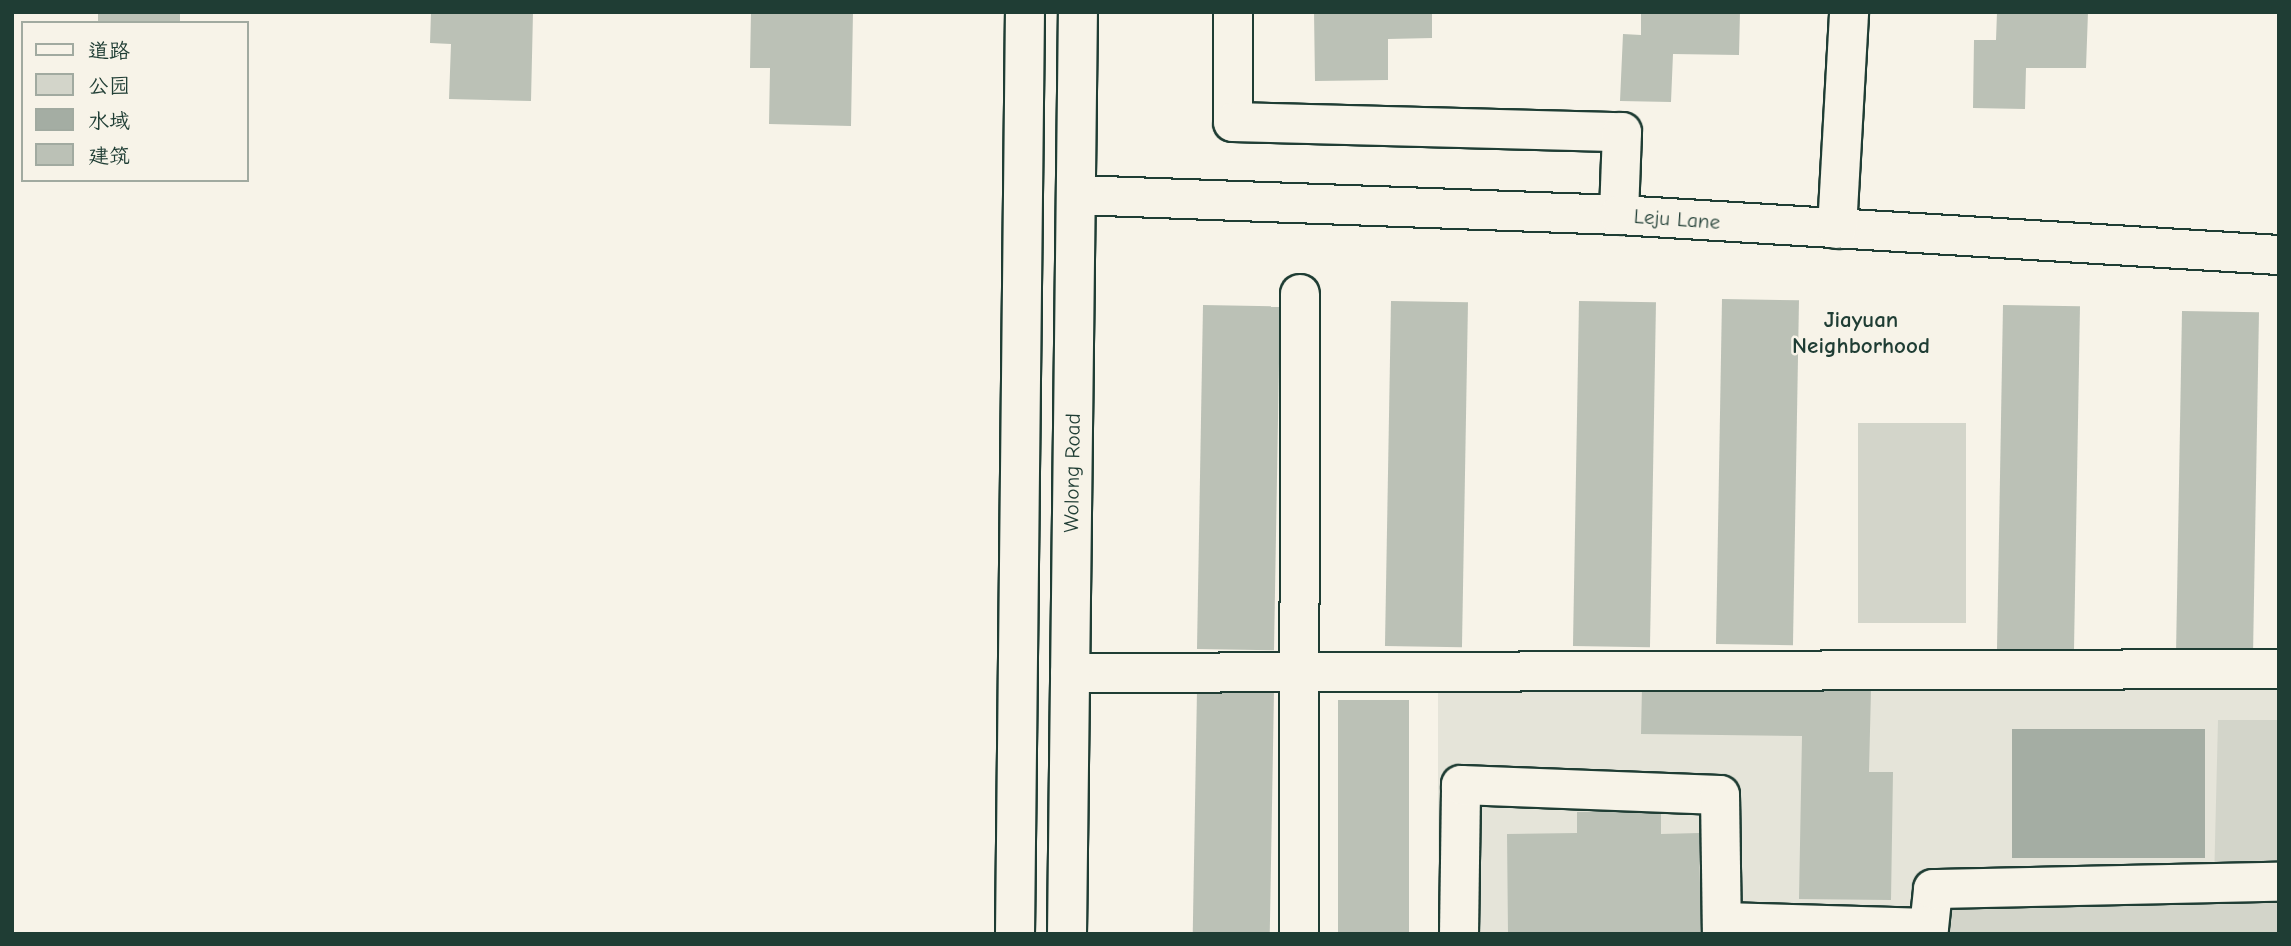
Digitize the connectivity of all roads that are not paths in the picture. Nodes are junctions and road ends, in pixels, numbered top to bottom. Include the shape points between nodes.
1 (1024, 12) edge
2 (1078, 12) edge
3 (1233, 12) edge
4 (1849, 12) edge
5 (1076, 195) junction
6 (1619, 215) junction
7 (1837, 229) junction
8 (2279, 255) edge
9 (1300, 294) dead end
10 (2279, 669) edge
11 (1300, 671) junction
12 (1070, 673) junction
13 (2279, 882) edge
14 (1722, 928) edge
15 (1015, 934) edge
16 (1067, 934) edge
17 (1299, 934) edge
18 (1459, 934) edge

1 - 15 main road
2 - 5 main road, Wolong Road
3 - 6 main road via 1233,122 1622,132
4 - 7 main road
5 - 6 main road, Leju Lane
5 - 12 main road, Wolong Road
6 - 7 main road, Leju Lane
7 - 8 main road, Leju Lane
9 - 11 main road
10 - 11 main road
11 - 12 main road
11 - 17 main road
12 - 16 main road, Wolong Road
13 - 14 main road via 1933,889 1929,928
14 - 18 main road via 1720,795 1461,785

